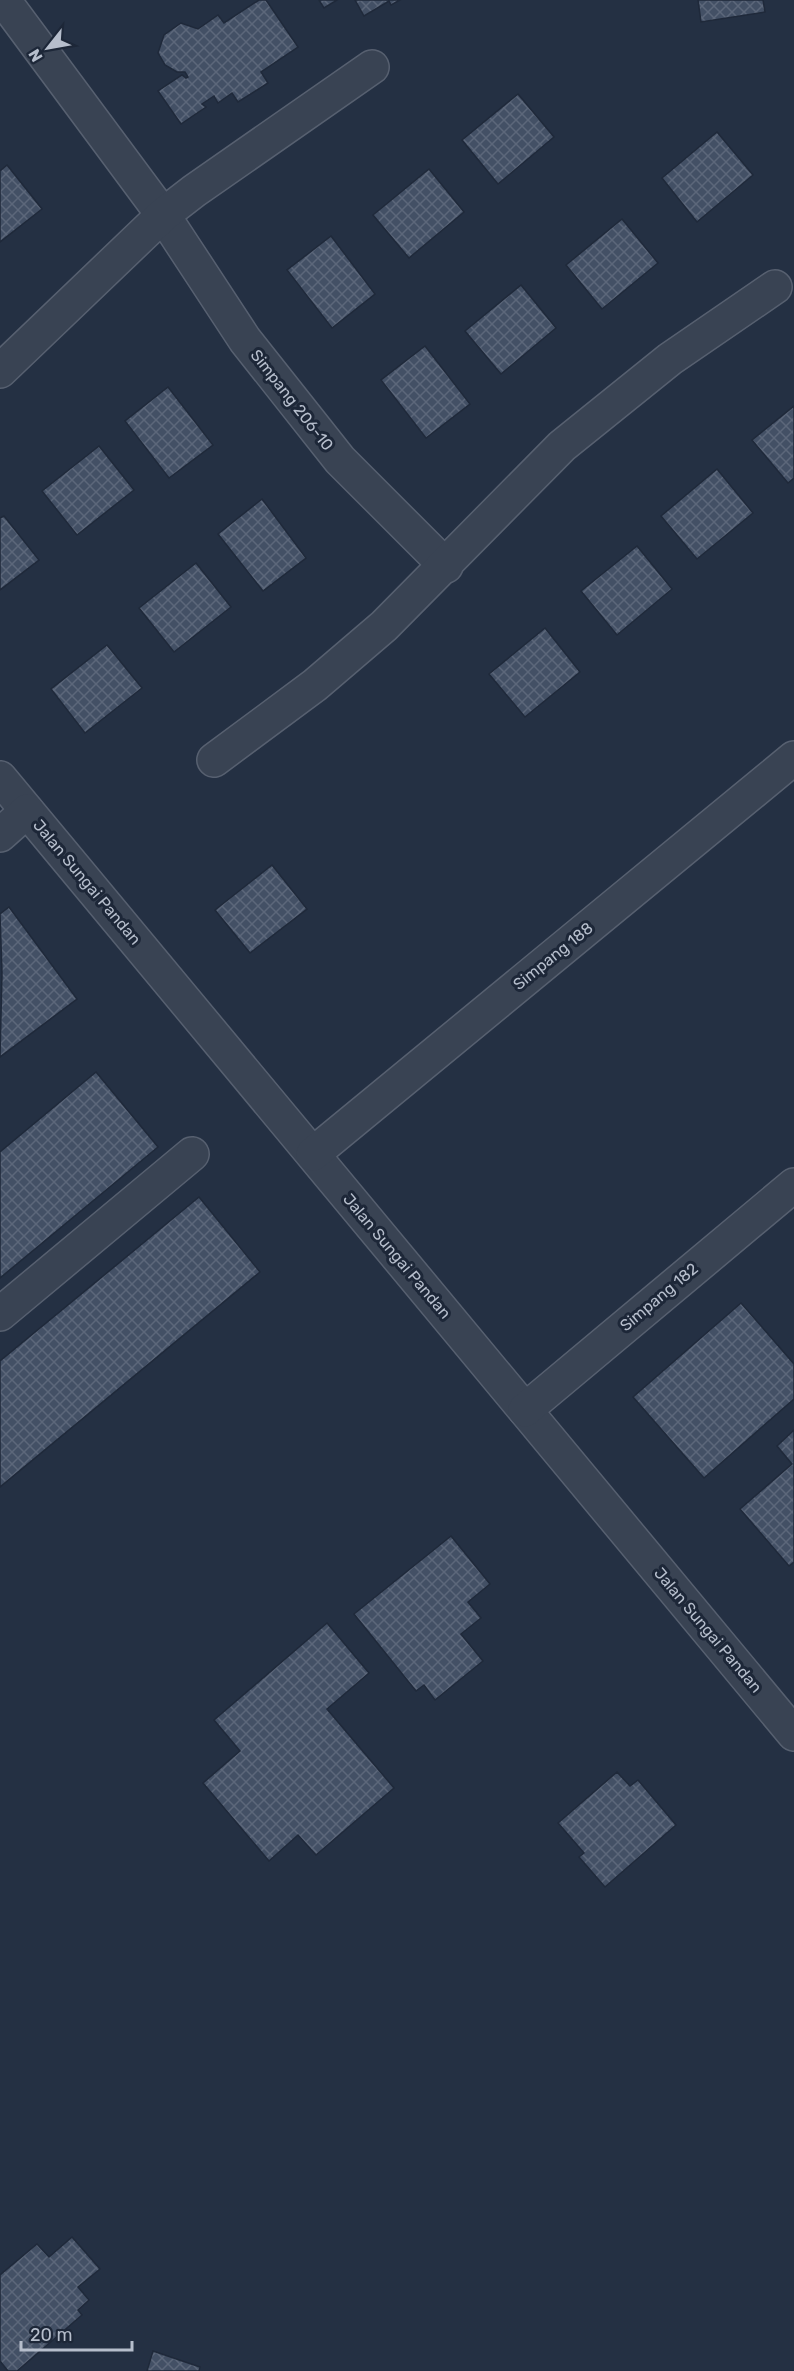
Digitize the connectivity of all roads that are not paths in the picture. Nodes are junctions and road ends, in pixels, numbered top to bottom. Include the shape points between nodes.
1 (12, 10) edge
2 (372, 67) dead end
3 (162, 215) junction
4 (775, 286) dead end
5 (0, 371) edge
6 (446, 566) junction
7 (794, 758) edge
8 (214, 760) dead end
9 (0, 778) edge
10 (27, 811) junction
11 (0, 834) edge
12 (192, 1154) dead end
13 (313, 1154) junction
14 (794, 1185) edge
15 (0, 1314) edge
16 (525, 1410) junction
17 (794, 1734) edge

1 - 3 street, Simpang 206-10
2 - 3 street
3 - 5 street
3 - 6 street, Simpang 206-10 via 245,340 340,460
4 - 6 street via 670,359 562,446
6 - 8 street via 315,685
7 - 13 street, Simpang 188
9 - 10 street, Jalan Sungai Pandan
10 - 11 street
10 - 13 street, Jalan Sungai Pandan
12 - 15 street
13 - 16 street, Jalan Sungai Pandan
14 - 16 street, Simpang 182
16 - 17 street, Jalan Sungai Pandan

